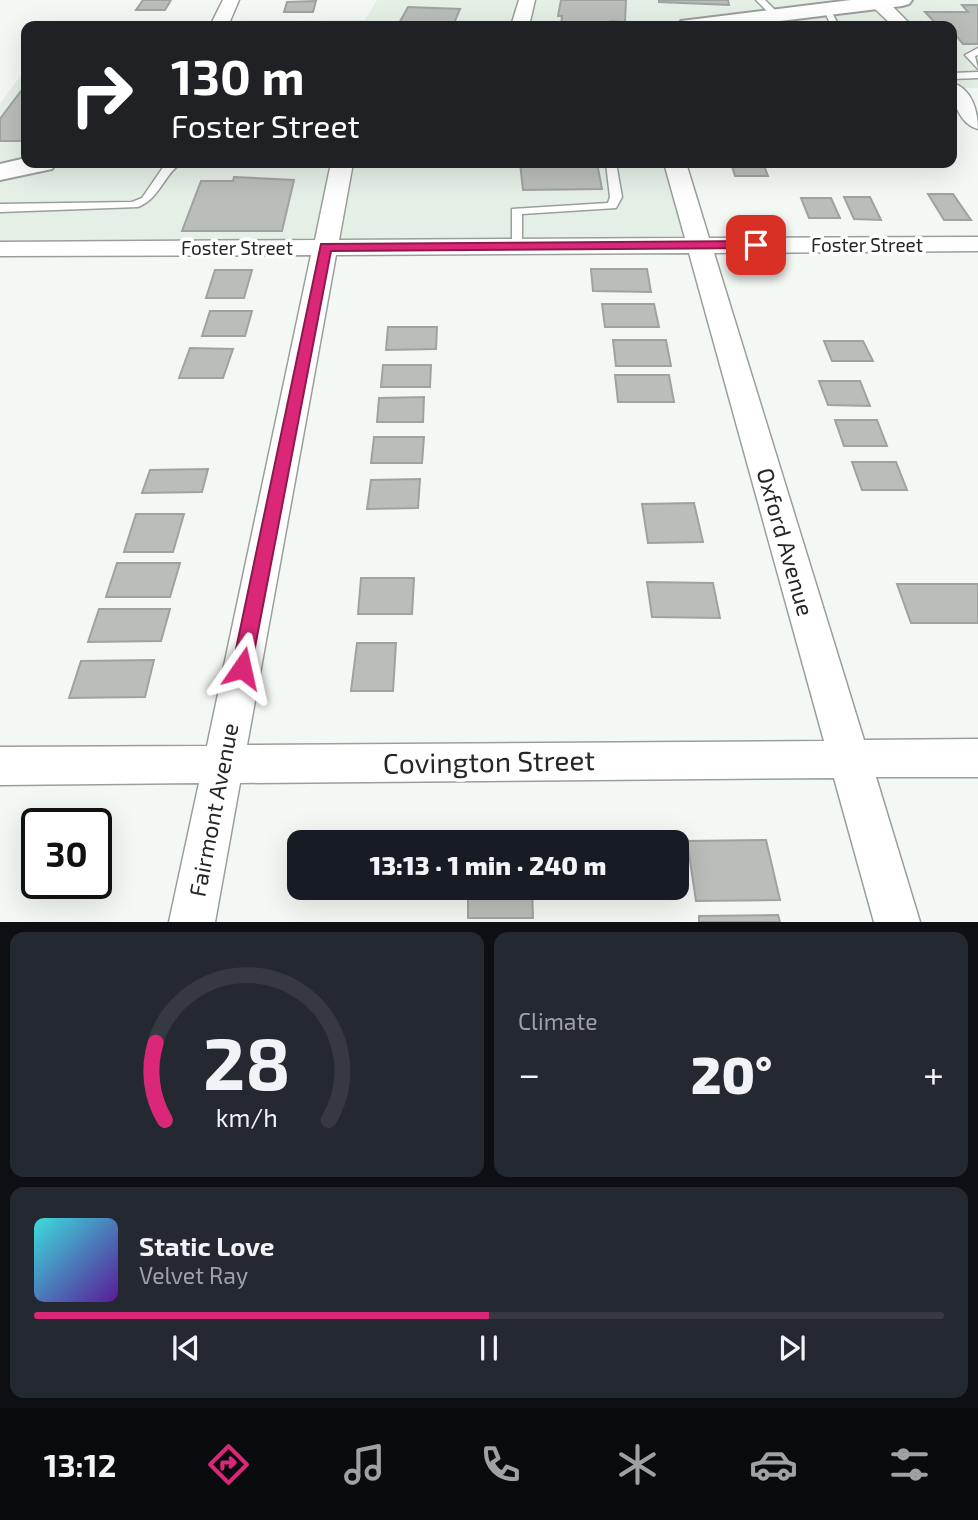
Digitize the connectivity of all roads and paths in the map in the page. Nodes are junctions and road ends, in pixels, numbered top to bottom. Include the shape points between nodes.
1 (231, 0) edge
2 (527, 0) edge
3 (760, 0) edge
4 (902, 0) edge
5 (879, 3) junction
6 (828, 12) edge
7 (775, 15) junction
8 (221, 21) edge
9 (521, 21) edge
10 (728, 21) edge
11 (898, 21) edge
12 (978, 51) edge
13 (978, 65) edge
14 (978, 75) edge
15 (957, 76) edge
16 (957, 96) edge
17 (978, 123) edge
18 (21, 168) edge
19 (168, 168) edge
20 (341, 168) edge
21 (612, 168) edge
22 (676, 168) edge
23 (0, 172) edge
24 (0, 208) edge
25 (978, 244) edge
26 (516, 246) junction
27 (699, 246) junction
28 (325, 247) junction
29 (0, 249) edge
30 (978, 758) edge
31 (849, 759) junction
32 (223, 765) junction
33 (0, 766) edge
34 (192, 922) edge
35 (897, 922) edge

1 - 8 street
2 - 9 street
3 - 7 lane
4 - 5 main road
5 - 6 main road
5 - 11 street
6 - 7 main road
7 - 10 main road
12 - 13 lane via 970,55
14 - 15 lane
16 - 17 street
18 - 23 main road
19 - 24 lane via 146,200 134,205
20 - 28 street, Fairmont Avenue
21 - 26 lane via 616,197 612,206 516,211
22 - 27 street, Oxford Avenue
25 - 27 street, Foster Street
26 - 27 street, Foster Street
26 - 28 street, Foster Street
27 - 31 street, Oxford Avenue
28 - 29 street, Foster Street
28 - 32 street, Fairmont Avenue
30 - 31 street, Covington Street
31 - 32 street, Covington Street
31 - 35 street, Oxford Avenue
32 - 33 street, Covington Street
32 - 34 street, Fairmont Avenue

